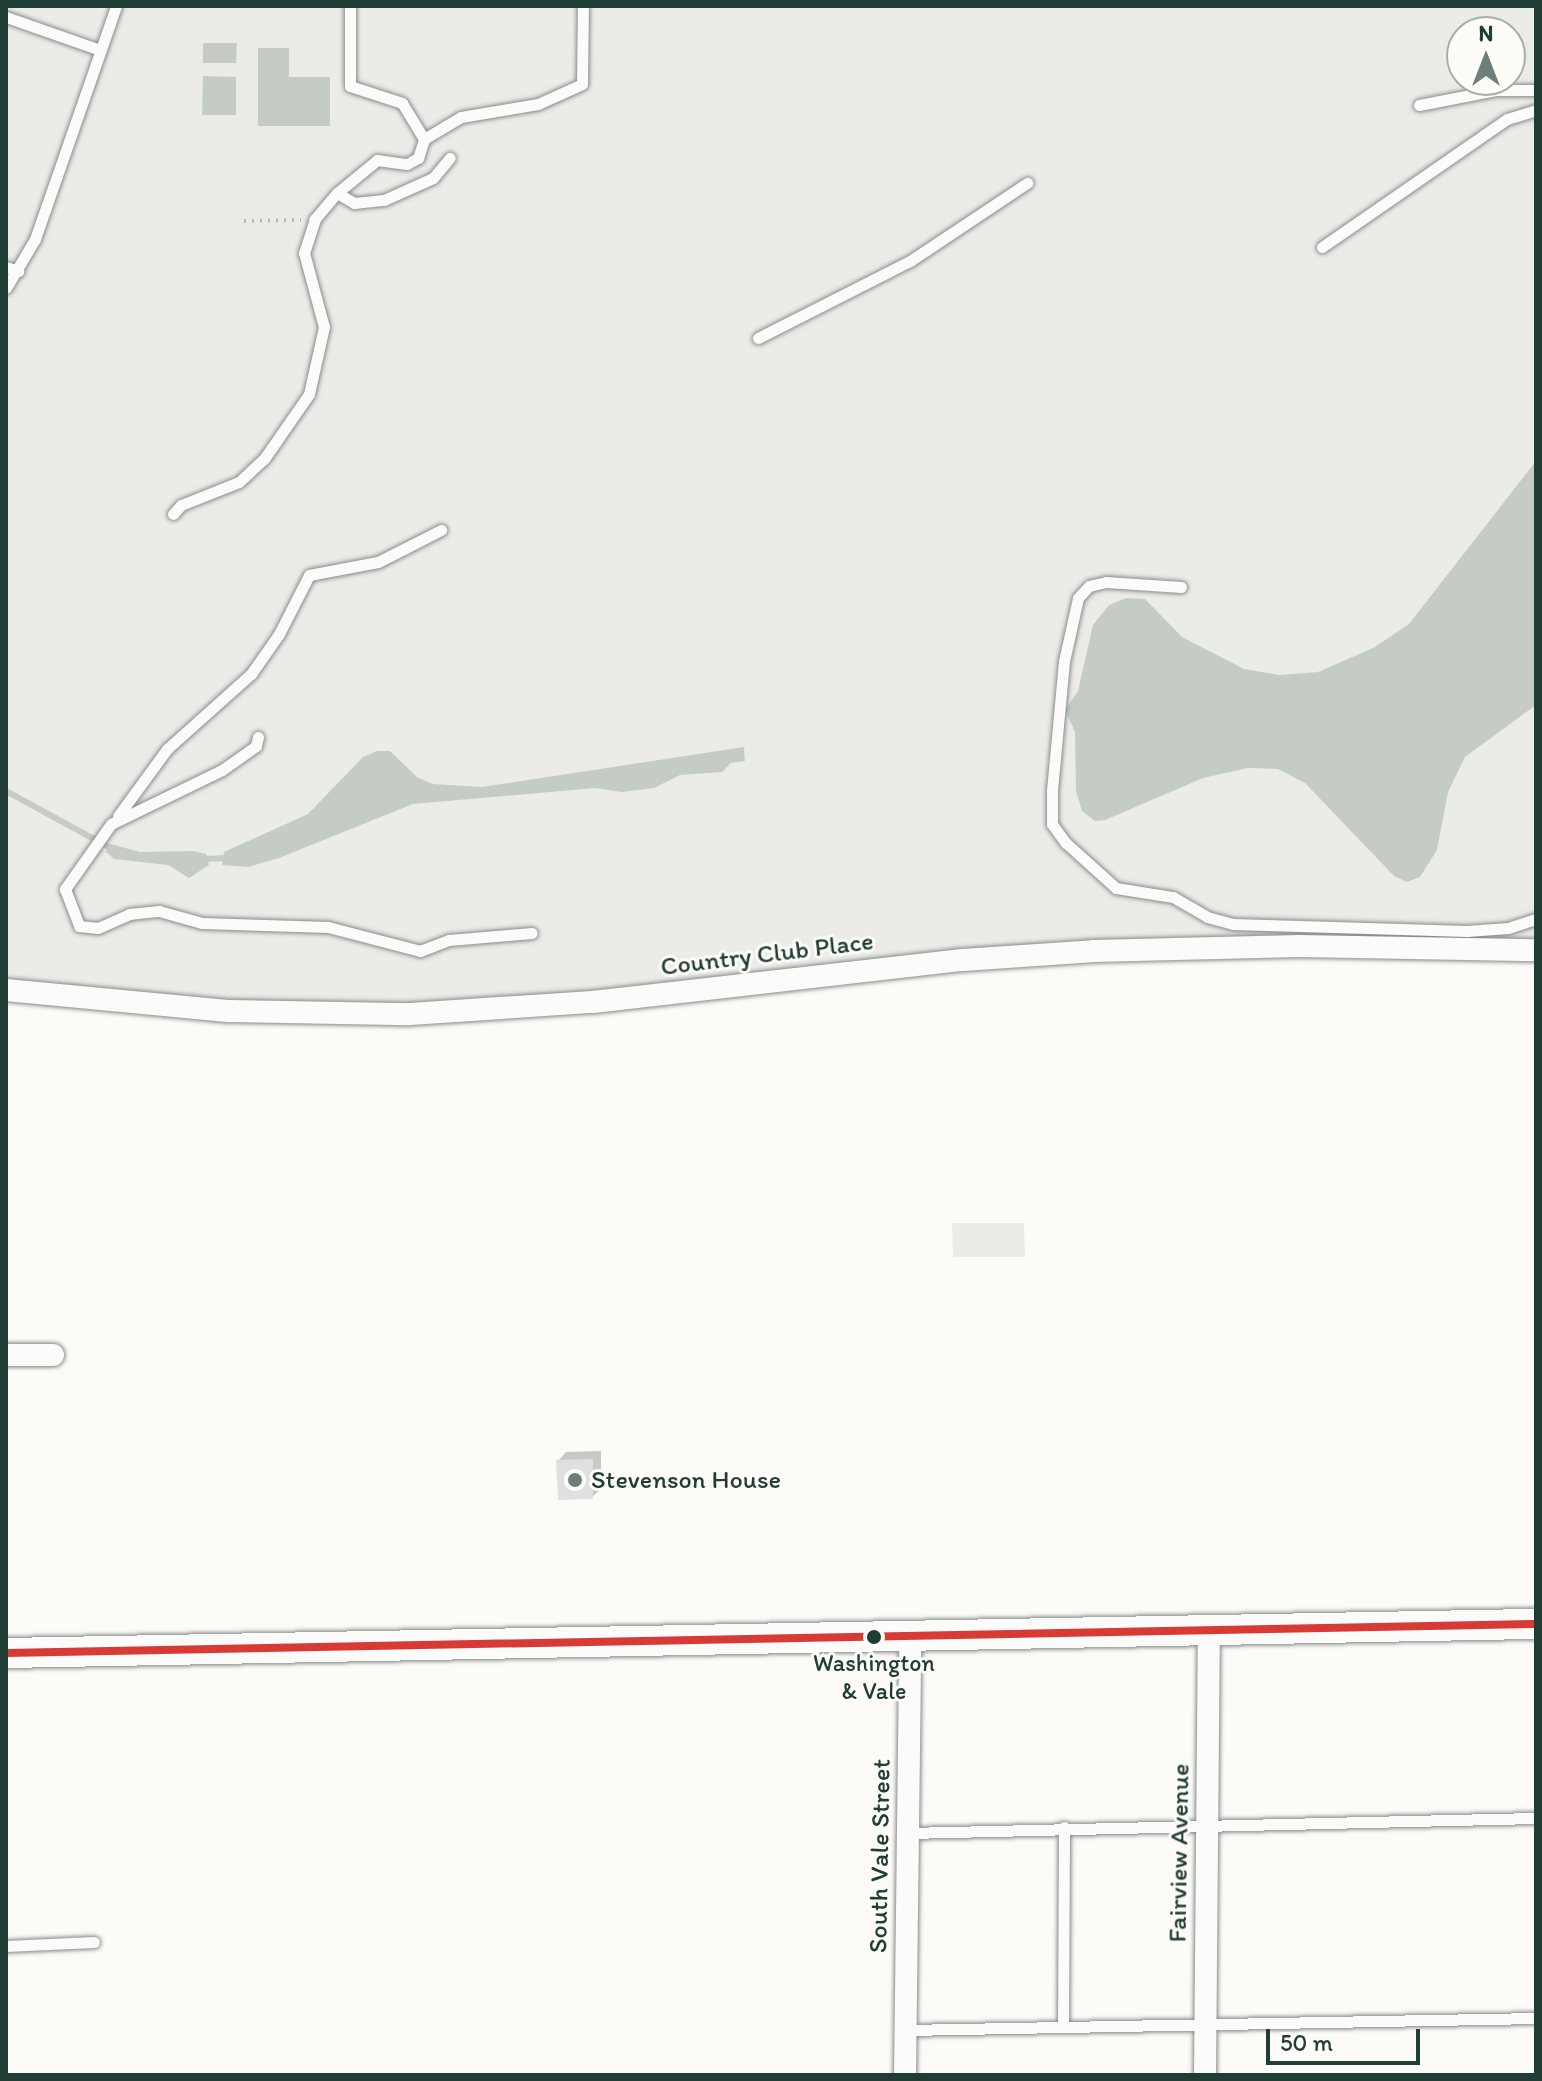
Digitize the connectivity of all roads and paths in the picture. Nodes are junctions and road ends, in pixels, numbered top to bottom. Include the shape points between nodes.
1 (9, 6) edge
2 (116, 6) edge
3 (350, 6) edge
4 (583, 6) edge
5 (6, 16) edge
6 (100, 50) junction
7 (1536, 90) edge
8 (1419, 105) dead end
9 (1536, 110) edge
10 (424, 139) junction
11 (450, 158) dead end
12 (1027, 183) dead end
13 (337, 193) junction
14 (314, 220) junction
15 (244, 221) dead end
16 (1322, 247) dead end
17 (12, 269) edge
18 (6, 288) edge
19 (758, 338) dead end
20 (173, 514) dead end
21 (441, 530) dead end
22 (1181, 587) dead end
23 (258, 737) dead end
24 (112, 823) junction
25 (1536, 919) edge
26 (532, 933) dead end
27 (1536, 950) edge
28 (6, 990) edge
29 (6, 1355) edge
30 (53, 1355) dead end
31 (1536, 1624) edge
32 (1209, 1632) junction
33 (910, 1638) junction
34 (6, 1653) edge
35 (1536, 1818) edge
36 (1207, 1822) junction
37 (1064, 1827) junction
38 (908, 1833) junction
39 (94, 1942) dead end
40 (6, 1946) edge
41 (1536, 2018) edge
42 (1205, 2025) junction
43 (1063, 2027) junction
44 (906, 2030) junction
45 (905, 2075) edge
46 (1205, 2075) edge

1 - 5 lane
2 - 6 lane
3 - 10 lane via 350,86 402,103
4 - 10 lane via 582,84 538,104 478,110
5 - 6 lane
6 - 17 lane via 35,239
7 - 8 lane via 1496,90
9 - 16 lane via 1507,119
10 - 13 lane via 418,158 407,164 377,160
11 - 13 lane via 433,178 384,200 354,203
12 - 19 lane via 910,261
13 - 14 lane
14 - 15 path
14 - 20 lane via 304,253 322,312 323,340 304,404 264,459 239,482 181,505
17 - 18 lane
21 - 24 lane via 378,562 309,575 251,674 167,749
22 - 25 lane via 1106,582 1089,586 1078,598 1064,661 1052,790 1052,824 1066,843 1116,888 1173,897 1207,917 1233,924 1467,931 1508,928
23 - 24 lane via 256,746 222,770
24 - 26 lane via 65,889 73,920 87,929 129,914 159,911 202,923 328,927 420,951 449,940
27 - 28 street, Country Club Place via 1299,946 1094,951 963,960 593,1002 410,1014 230,1011
29 - 30 street
31 - 32 main road
32 - 33 main road
32 - 36 street, Fairview Avenue
33 - 34 main road
33 - 38 street, South Vale Street
35 - 36 lane
36 - 37 lane
36 - 42 street, Fairview Avenue
37 - 38 lane
37 - 43 lane
38 - 44 street, South Vale Street
39 - 40 lane
41 - 42 lane
42 - 43 lane
42 - 46 street, Fairview Avenue
43 - 44 lane
44 - 45 street, South Vale Street

